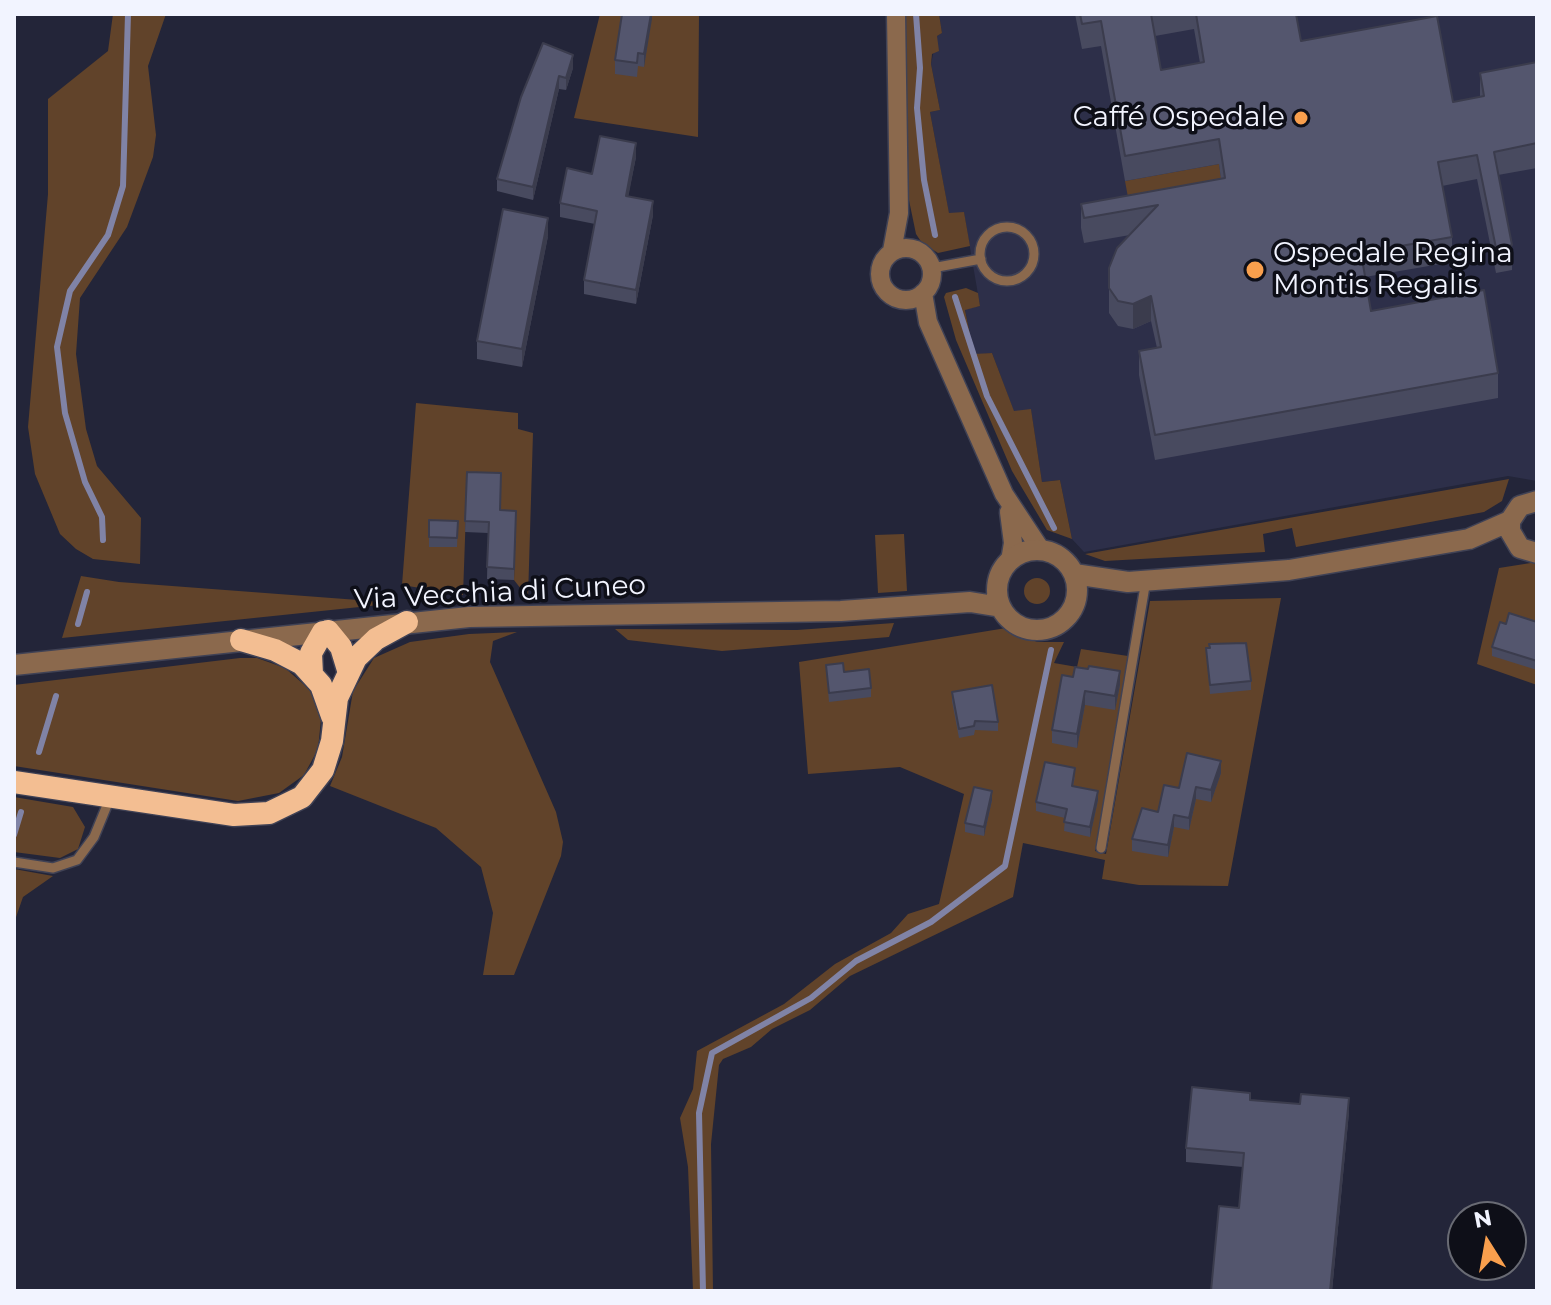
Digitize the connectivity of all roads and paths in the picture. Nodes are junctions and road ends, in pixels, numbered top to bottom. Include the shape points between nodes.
1 (896, 14) edge
2 (899, 213) junction
3 (916, 249) junction
4 (892, 251) junction
5 (981, 259) junction
6 (932, 268) junction
7 (923, 293) junction
8 (905, 300) junction
9 (928, 322) junction
10 (1004, 494) junction
11 (1537, 501) edge
12 (1512, 530) junction
13 (1041, 550) junction
14 (1537, 553) edge
15 (1010, 561) junction
16 (1074, 574) junction
17 (1137, 581) junction
18 (998, 584) junction
19 (1076, 600) junction
20 (941, 603) junction
21 (1001, 607) junction
22 (407, 622) junction
23 (325, 631) junction
24 (241, 640) junction
25 (14, 665) edge
26 (348, 670) junction
27 (312, 674) junction
28 (333, 721) junction
29 (15, 782) edge
30 (111, 797) junction
31 (1101, 848) dead end
32 (14, 862) edge

1 - 2 street
2 - 3 street
2 - 4 street
3 - 4 street
3 - 6 street
4 - 8 street via 880,269 881,280 886,290
5 - 5 lane via 990,275 1013,280 1031,267 1034,248 1024,233 1001,228 983,241
5 - 6 lane
6 - 7 street
7 - 8 street
7 - 9 street
8 - 9 street
9 - 10 street
10 - 13 street
10 - 15 street via 1012,522
11 - 12 street, Via Vecchia di Cuneo via 1520,506
12 - 14 street via 1520,548
12 - 17 street, Via Vecchia di Cuneo via 1289,570
13 - 15 street
13 - 16 street, Via Vecchia di Cuneo via 1061,558
15 - 18 street
16 - 17 street, Via Vecchia di Cuneo
16 - 19 street
17 - 19 street, Via Vecchia di Cuneo
17 - 31 lane
18 - 20 street, Via Vecchia di Cuneo
18 - 21 street
19 - 21 street, Via Vecchia di Cuneo via 1069,615 1041,630 1010,620
20 - 21 street, Via Vecchia di Cuneo
20 - 22 street, Via Vecchia di Cuneo via 882,610 521,615
22 - 23 street, Via Vecchia di Cuneo
22 - 26 highway via 364,648
23 - 24 street, Via Vecchia di Cuneo
23 - 26 highway via 341,647
23 - 27 highway via 311,653
24 - 25 street, Via Vecchia di Cuneo
24 - 27 highway via 289,655
26 - 28 highway
27 - 28 highway via 327,695
28 - 30 highway via 329,755 311,788 269,813 234,815
29 - 30 highway
30 - 32 lane via 94,837 77,860 53,868

